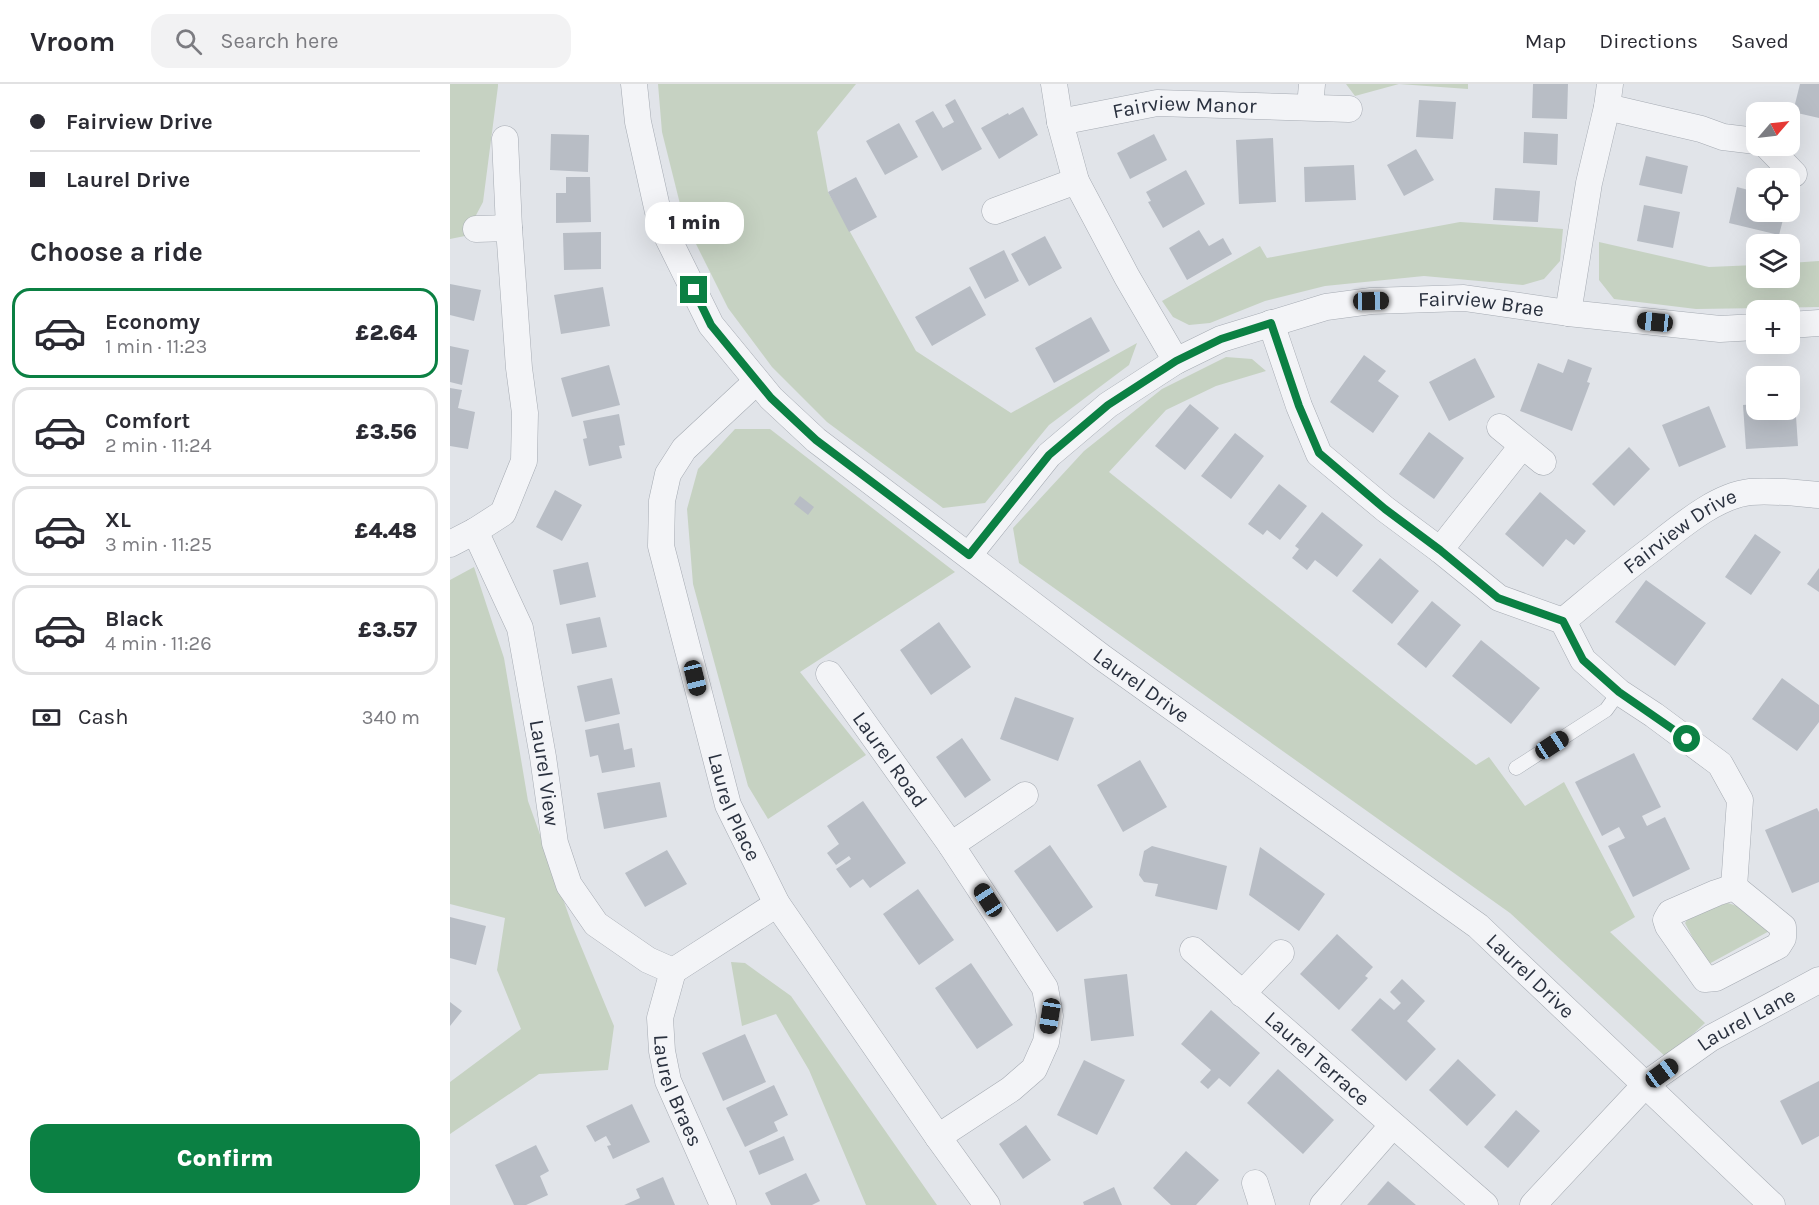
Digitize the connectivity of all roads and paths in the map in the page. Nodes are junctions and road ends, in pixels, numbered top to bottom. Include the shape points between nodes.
1 (634, 84) edge
2 (1054, 84) edge
3 (1311, 96) edge
4 (1609, 96) edge
5 (1349, 109) dead end
6 (1060, 122) junction
7 (505, 140) dead end
8 (1746, 140) edge
9 (1777, 156) edge
10 (1788, 168) edge
11 (1076, 181) junction
12 (995, 211) dead end
13 (509, 228) junction
14 (476, 229) dead end
15 (1568, 313) junction
16 (1271, 323) junction
17 (1819, 323) edge
18 (1800, 324) edge
19 (1746, 328) edge
20 (1176, 361) junction
21 (756, 382) junction
22 (1500, 427) dead end
23 (1522, 446) junction
24 (1543, 462) dead end
25 (1819, 495) edge
26 (475, 531) junction
27 (450, 544) edge
28 (1440, 550) junction
29 (969, 555) junction
30 (1563, 621) junction
31 (829, 674) dead end
32 (1619, 692) junction
33 (1516, 768) dead end
34 (1025, 795) dead end
35 (951, 845) junction
36 (1734, 887) dead end
37 (777, 904) junction
38 (1193, 950) dead end
39 (1281, 953) dead end
40 (673, 971) junction
41 (1819, 980) edge
42 (1242, 994) junction
43 (1646, 1084) junction
44 (1392, 1126) junction
45 (938, 1137) junction
46 (723, 1205) edge
47 (987, 1205) edge
48 (1323, 1205) edge
49 (1485, 1205) edge
50 (1533, 1205) edge
51 (1772, 1205) edge

1 - 21 street, Laurel Drive via 638,122 658,212 668,238 711,325
2 - 6 street
3 - 5 street, Fairview Manor
3 - 6 street, Fairview Manor via 1157,103
4 - 8 street via 1723,137
4 - 15 street via 1589,183
6 - 11 street
7 - 13 street
9 - 10 street
11 - 12 street
11 - 20 street
13 - 14 street
13 - 26 street via 525,413 524,461 503,513
15 - 16 street, Fairview Brae via 1464,298 1371,301 1326,307
15 - 19 street, Fairview Brae via 1720,329
16 - 20 street, Fairview Brae via 1221,339
16 - 28 street via 1319,453
17 - 18 street
20 - 29 street, Fairview Brae via 1108,405 1049,455
21 - 29 street, Laurel Drive via 816,440
21 - 37 street, Laurel Place via 684,449 668,474 662,501 661,546 728,805
22 - 23 street
23 - 24 street
23 - 28 street
25 - 30 street, Fairview Drive via 1749,492 1718,502 1688,521
26 - 27 street
26 - 40 street, Laurel View via 520,628 555,843 569,885 596,924 648,960
28 - 30 street via 1498,598
29 - 43 street, Laurel Drive via 1103,658 1478,926
30 - 32 street via 1583,660
31 - 35 street, Laurel Road
32 - 33 lane via 1606,710
32 - 36 street via 1720,764 1740,801
34 - 35 street
35 - 45 street, Laurel Road via 1045,988 1050,1016 1046,1042 1034,1069 1011,1089
37 - 40 street
37 - 45 street, Laurel Place
38 - 42 street, Laurel Terrace
39 - 42 street
40 - 46 street, Laurel Braes via 660,1018 668,1081
41 - 43 street, Laurel Lane via 1711,1038
42 - 44 street, Laurel Terrace
43 - 50 street
43 - 51 street, Laurel Drive
44 - 48 street
44 - 49 street, Laurel Terrace
45 - 47 street, Laurel Place

